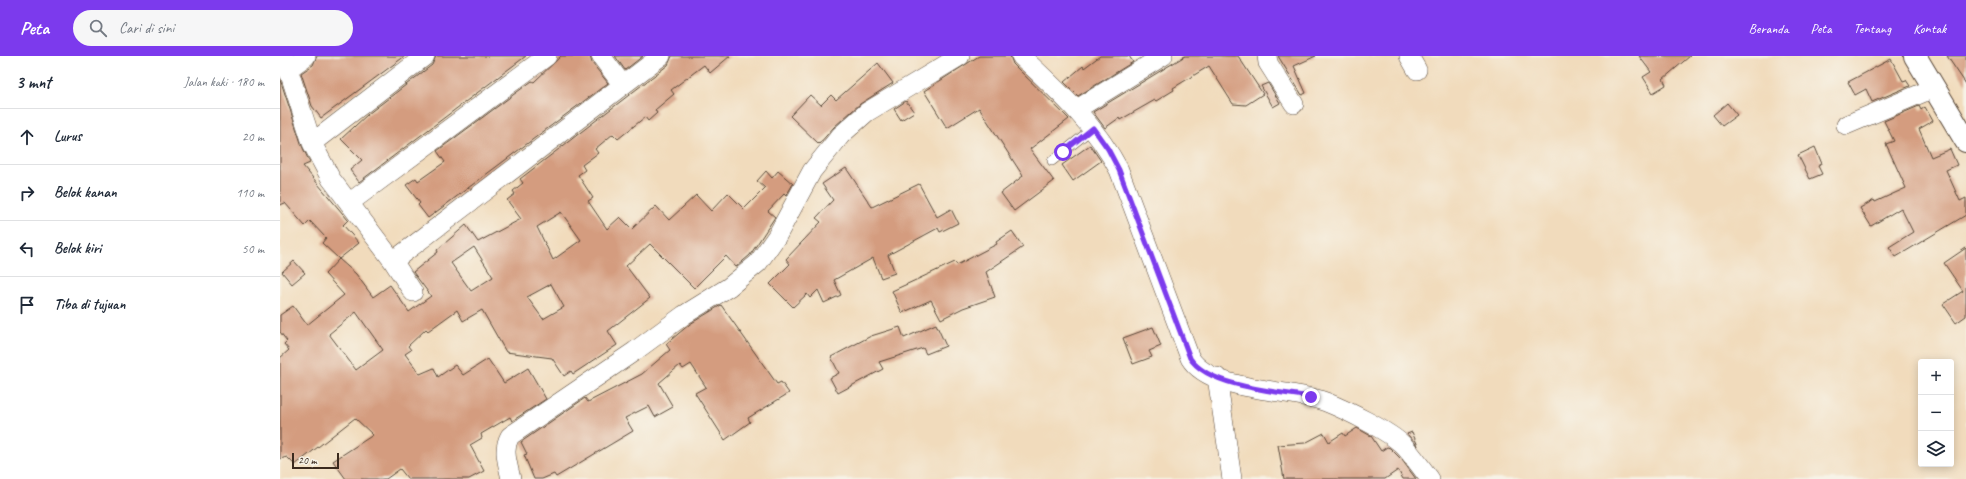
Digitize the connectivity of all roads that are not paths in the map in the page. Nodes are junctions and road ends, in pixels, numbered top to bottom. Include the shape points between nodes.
1 (306, 56) edge
2 (425, 56) edge
3 (547, 56) edge
4 (601, 56) edge
5 (661, 56) edge
6 (960, 56) edge
7 (1021, 56) edge
8 (1163, 56) edge
9 (1267, 56) edge
10 (1915, 56) edge
11 (286, 63) edge
12 (622, 84) junction
13 (1934, 88) junction
14 (1294, 104) dead end
15 (1077, 109) junction
16 (1846, 126) dead end
17 (1093, 128) junction
18 (1966, 140) edge
19 (312, 143) junction
20 (1052, 162) dead end
21 (349, 203) junction
22 (393, 261) junction
23 (413, 292) dead end
24 (1217, 377) junction
25 (511, 479) edge
26 (1232, 479) edge
27 (1430, 479) edge

1 - 11 street
2 - 19 street
3 - 21 street
4 - 12 street
5 - 12 street
6 - 25 street via 866,112 841,135 812,171 777,236 758,263 729,287 684,315 635,352 510,436 505,444 505,453
7 - 15 street
8 - 15 street
9 - 14 street via 1268,63
10 - 13 main road
11 - 19 street
12 - 22 street
13 - 16 street
13 - 18 main road
15 - 17 street
17 - 20 lane
17 - 24 street via 1119,170 1190,358 1198,369
19 - 21 street via 331,179
21 - 22 street
22 - 23 street
24 - 26 street
24 - 27 street via 1240,386 1311,397 1326,402 1390,434

